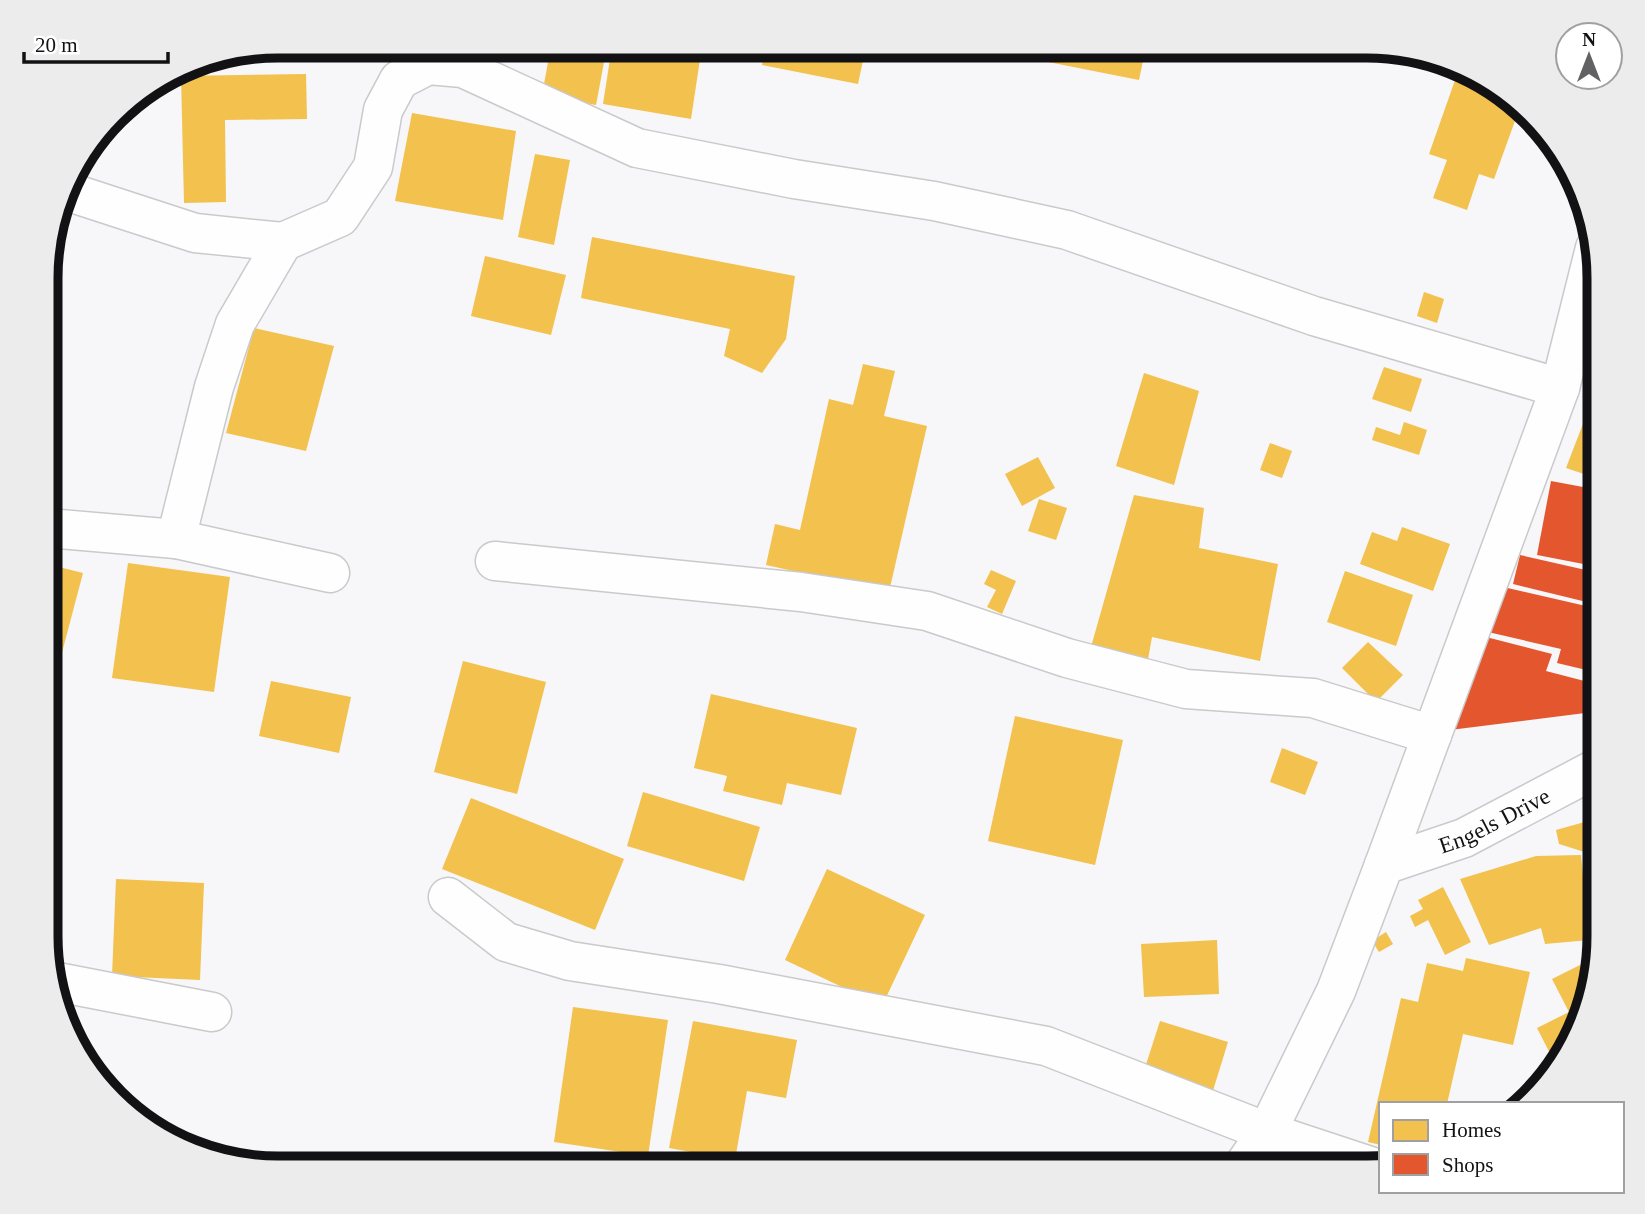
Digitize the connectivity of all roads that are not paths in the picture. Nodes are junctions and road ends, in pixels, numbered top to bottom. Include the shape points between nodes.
1 (74, 194) edge
2 (283, 242) junction
3 (1587, 280) edge
4 (1560, 388) junction
5 (58, 529) edge
6 (176, 539) junction
7 (495, 561) dead end
8 (330, 573) dead end
9 (1432, 735) junction
10 (1587, 773) edge
11 (1384, 865) junction
12 (448, 897) dead end
13 (63, 983) edge
14 (212, 1012) dead end
15 (1267, 1132) junction
16 (1250, 1156) edge
17 (1340, 1156) edge

1 - 2 street via 195,233
2 - 4 street via 340,217 373,167 383,110 399,80 428,65 463,68 637,148 934,201 1067,230 1314,316
2 - 6 street via 235,324 214,387
3 - 4 street
4 - 9 street
5 - 6 street
6 - 8 street
7 - 9 street via 801,592 927,611 1067,658 1186,689 1313,698
9 - 11 street
10 - 11 street, Engels Drive via 1464,838
11 - 15 street via 1336,991
12 - 15 street via 506,942 570,961 719,984 1046,1046
13 - 14 street
15 - 16 street
15 - 17 street

